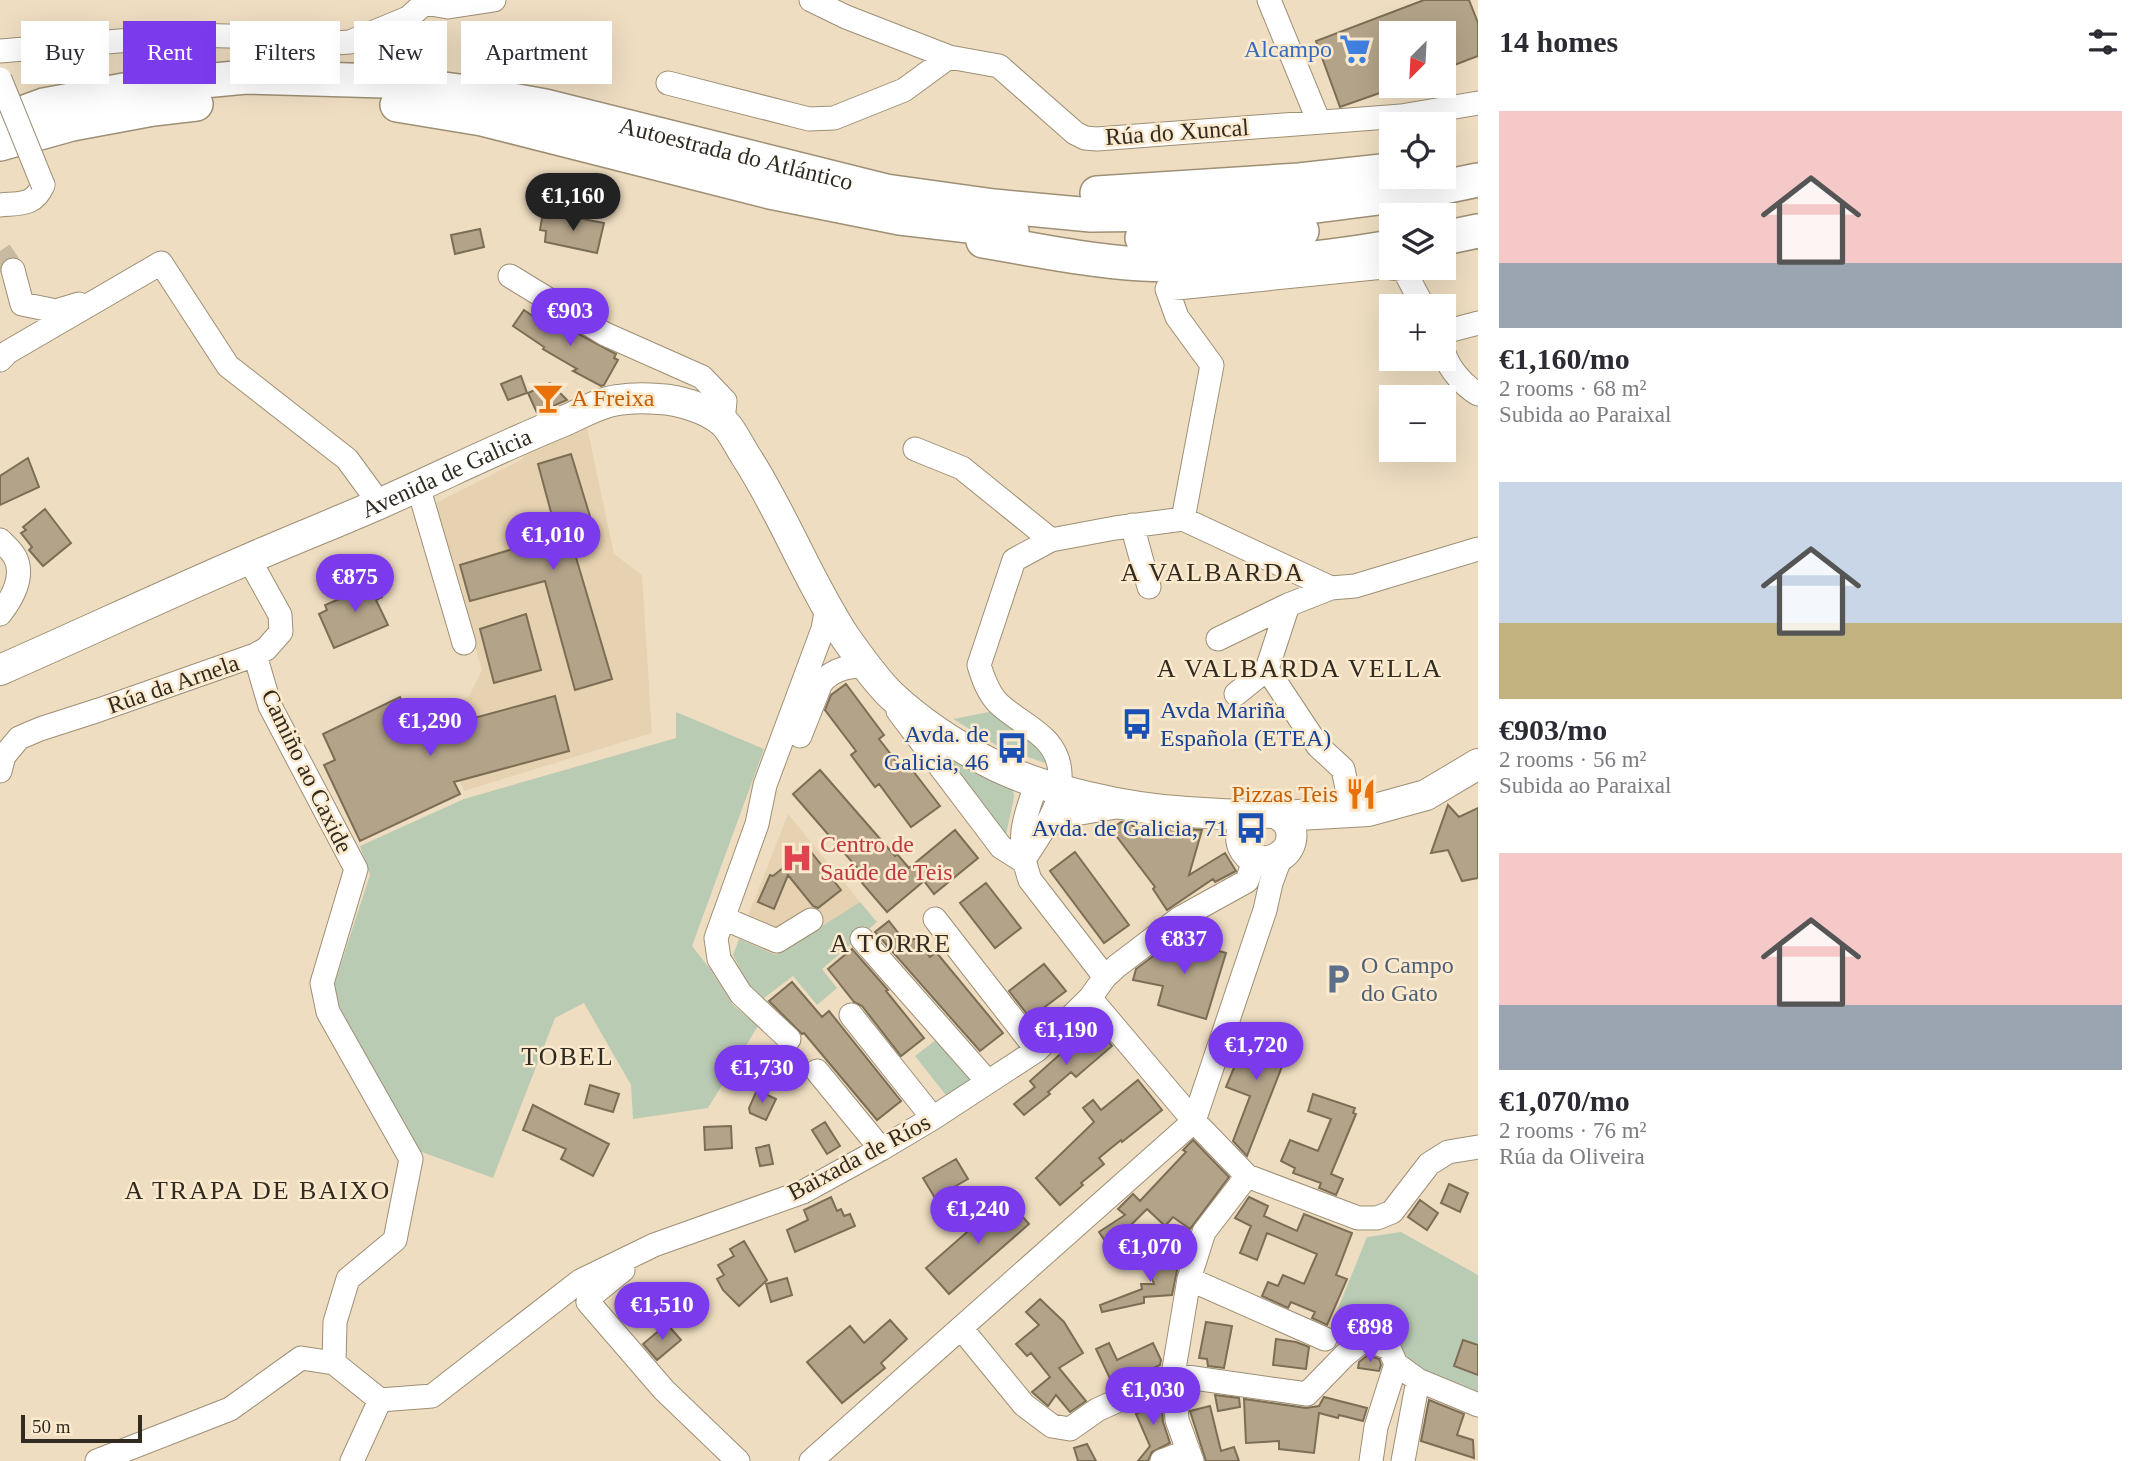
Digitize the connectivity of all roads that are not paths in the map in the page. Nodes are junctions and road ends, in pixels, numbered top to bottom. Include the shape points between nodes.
1 (495, 0) edge
2 (811, 0) edge
3 (1269, 0) edge
4 (0, 51) edge
5 (949, 57) junction
6 (0, 79) edge
7 (668, 83) dead end
8 (1478, 103) edge
9 (0, 121) edge
10 (1320, 122) junction
11 (0, 144) edge
12 (1478, 161) edge
13 (1456, 163) edge
14 (778, 165) junction
15 (1379, 171) edge
16 (1478, 180) edge
17 (1478, 203) edge
18 (0, 205) edge
19 (1456, 207) edge
20 (900, 218) junction
21 (1379, 221) edge
22 (1478, 231) edge
23 (1456, 236) edge
24 (1379, 248) edge
25 (13, 270) tunnel mouth
26 (510, 276) dead end
27 (1417, 294) edge
28 (99, 299) junction
29 (1478, 323) edge
30 (1456, 329) edge
31 (0, 360) edge
32 (1454, 371) edge
33 (1478, 394) edge
34 (723, 421) junction
35 (915, 449) dead end
36 (418, 486) junction
37 (380, 503) junction
38 (1183, 519) junction
39 (1132, 525) junction
40 (0, 540) edge
41 (1051, 540) junction
42 (1478, 549) edge
43 (249, 559) junction
44 (1149, 587) dead end
45 (1331, 587) junction
46 (1287, 605) junction
47 (827, 607) junction
48 (0, 614) edge
49 (1218, 639) dead end
50 (464, 643) dead end
51 (255, 656) junction
52 (868, 666) junction
53 (1267, 669) junction
54 (0, 670) edge
55 (888, 694) junction
56 (1236, 694) dead end
57 (1478, 764) edge
58 (0, 771) edge
59 (1049, 786) junction
60 (1126, 805) junction
61 (1360, 812) junction
62 (757, 824) junction
63 (1042, 828) junction
64 (1267, 847) junction
65 (1023, 861) junction
66 (723, 918) junction
67 (935, 919) dead end
68 (811, 920) dead end
69 (862, 939) dead end
70 (1105, 977) junction
71 (1090, 998) junction
72 (851, 1014) dead end
73 (789, 1039) dead end
74 (1037, 1050) junction
75 (817, 1070) dead end
76 (988, 1082) junction
77 (933, 1118) junction
78 (1194, 1121) junction
79 (1478, 1147) edge
80 (881, 1149) junction
81 (1247, 1176) junction
82 (629, 1257) junction
83 (1189, 1279) junction
84 (961, 1328) junction
85 (1325, 1339) dead end
86 (334, 1363) junction
87 (1396, 1364) junction
88 (1173, 1375) junction
89 (1418, 1380) junction
90 (380, 1399) junction
91 (1478, 1405) edge
92 (1190, 1456) edge
93 (97, 1461) edge
94 (352, 1461) edge
95 (738, 1461) edge
96 (811, 1461) edge
97 (1162, 1461) edge
98 (1371, 1461) edge
99 (1403, 1461) edge

1 - 4 street via 448,7 425,3 408,18 350,42 292,46 261,37 190,35
2 - 5 street, Rúa do Xuncal
3 - 10 street
5 - 7 street via 904,90 834,118 810,119
5 - 10 street, Rúa do Xuncal via 999,66 1085,138
6 - 18 street, bridge via 43,185 31,201
8 - 10 street, Rúa do Xuncal via 1401,116
9 - 14 highway, Autoestrada do Atlántico via 44,105 140,87 246,77 384,81 545,106
11 - 20 highway, Autoestrada do Atlántico via 72,124 235,100 402,105 482,119 770,192
12 - 13 highway
14 - 15 highway via 996,189 1108,194
14 - 16 highway, Autoestrada do Atlántico via 886,191 1091,215 1293,209
17 - 19 highway
20 - 21 highway, Autoestrada do Atlántico via 1010,231 1142,238 1298,231
20 - 24 highway via 974,240 1140,264 1223,266
22 - 23 highway
25 - 28 street via 22,304 56,311
26 - 34 street via 605,334 702,377 725,401
27 - 38 street via 1404,270 1384,267 1167,289 1177,317 1212,365
28 - 31 street
28 - 37 street via 161,263 228,366 347,459
29 - 30 street
32 - 33 street
34 - 36 main road, Avenida de Galicia via 696,407 660,399 614,400
34 - 47 main road via 759,477
35 - 41 street via 962,468
36 - 37 main road, Avenida de Galicia
36 - 50 street
37 - 43 main road, Avenida de Galicia
38 - 39 street
38 - 45 street
39 - 41 street
39 - 44 street
40 - 48 street via 15,556 19,572 12,598
41 - 59 street via 1014,560 979,665 997,702 1056,752 1060,766
42 - 45 street via 1355,586
43 - 51 street, Rúa da Arnela via 280,615 281,632
43 - 54 main road, Avenida de Galicia
45 - 46 street
46 - 49 street
46 - 53 street
47 - 52 main road
47 - 62 street via 765,785
51 - 58 street, Rúa da Arnela via 19,738 4,756
51 - 86 street, Camiño ao Caxide via 270,706 356,869 323,983 328,1012 411,1159 395,1240 348,1279 335,1322
52 - 55 main road
52 - 62 street via 838,670 821,683 777,790
53 - 56 street
53 - 61 street via 1318,746 1343,769
55 - 59 main road via 941,735 990,763
55 - 65 street via 1001,847
57 - 61 main road via 1426,795
59 - 60 main road
59 - 63 street via 1053,810
59 - 65 street via 1024,819
60 - 63 street via 1075,814
60 - 64 main road via 1182,812 1194,821
61 - 64 main road via 1349,826
62 - 66 street
63 - 65 street
64 - 70 street, Baixada de Ríos via 1247,881 1180,918
64 - 78 street via 1265,910
65 - 70 street via 1030,880
66 - 68 street via 777,941
66 - 73 street via 716,938 719,959 741,994
67 - 74 street
69 - 76 street
70 - 71 street, Baixada de Ríos
71 - 74 street, Baixada de Ríos
71 - 78 street
72 - 77 street
74 - 76 street, Baixada de Ríos
75 - 80 street
76 - 77 street, Baixada de Ríos
77 - 80 street, Baixada de Ríos
78 - 81 street
78 - 84 street
79 - 81 street via 1448,1152 1430,1164 1392,1212 1377,1219 1358,1218
80 - 82 street, Baixada de Ríos via 803,1192
81 - 83 street via 1204,1232
82 - 90 street, Baixada de Ríos via 580,1281 432,1396
82 - 95 street via 626,1267 588,1303 664,1391
83 - 85 street
83 - 88 street
84 - 88 street via 1024,1405 1052,1426 1070,1429 1097,1410
84 - 96 street
86 - 90 street
86 - 93 street via 301,1358 230,1409
87 - 88 street via 1389,1348 1365,1339 1307,1394
87 - 89 street
87 - 98 street via 1376,1427
88 - 92 street via 1177,1420
89 - 91 street
89 - 99 street
90 - 94 street
92 - 97 street

